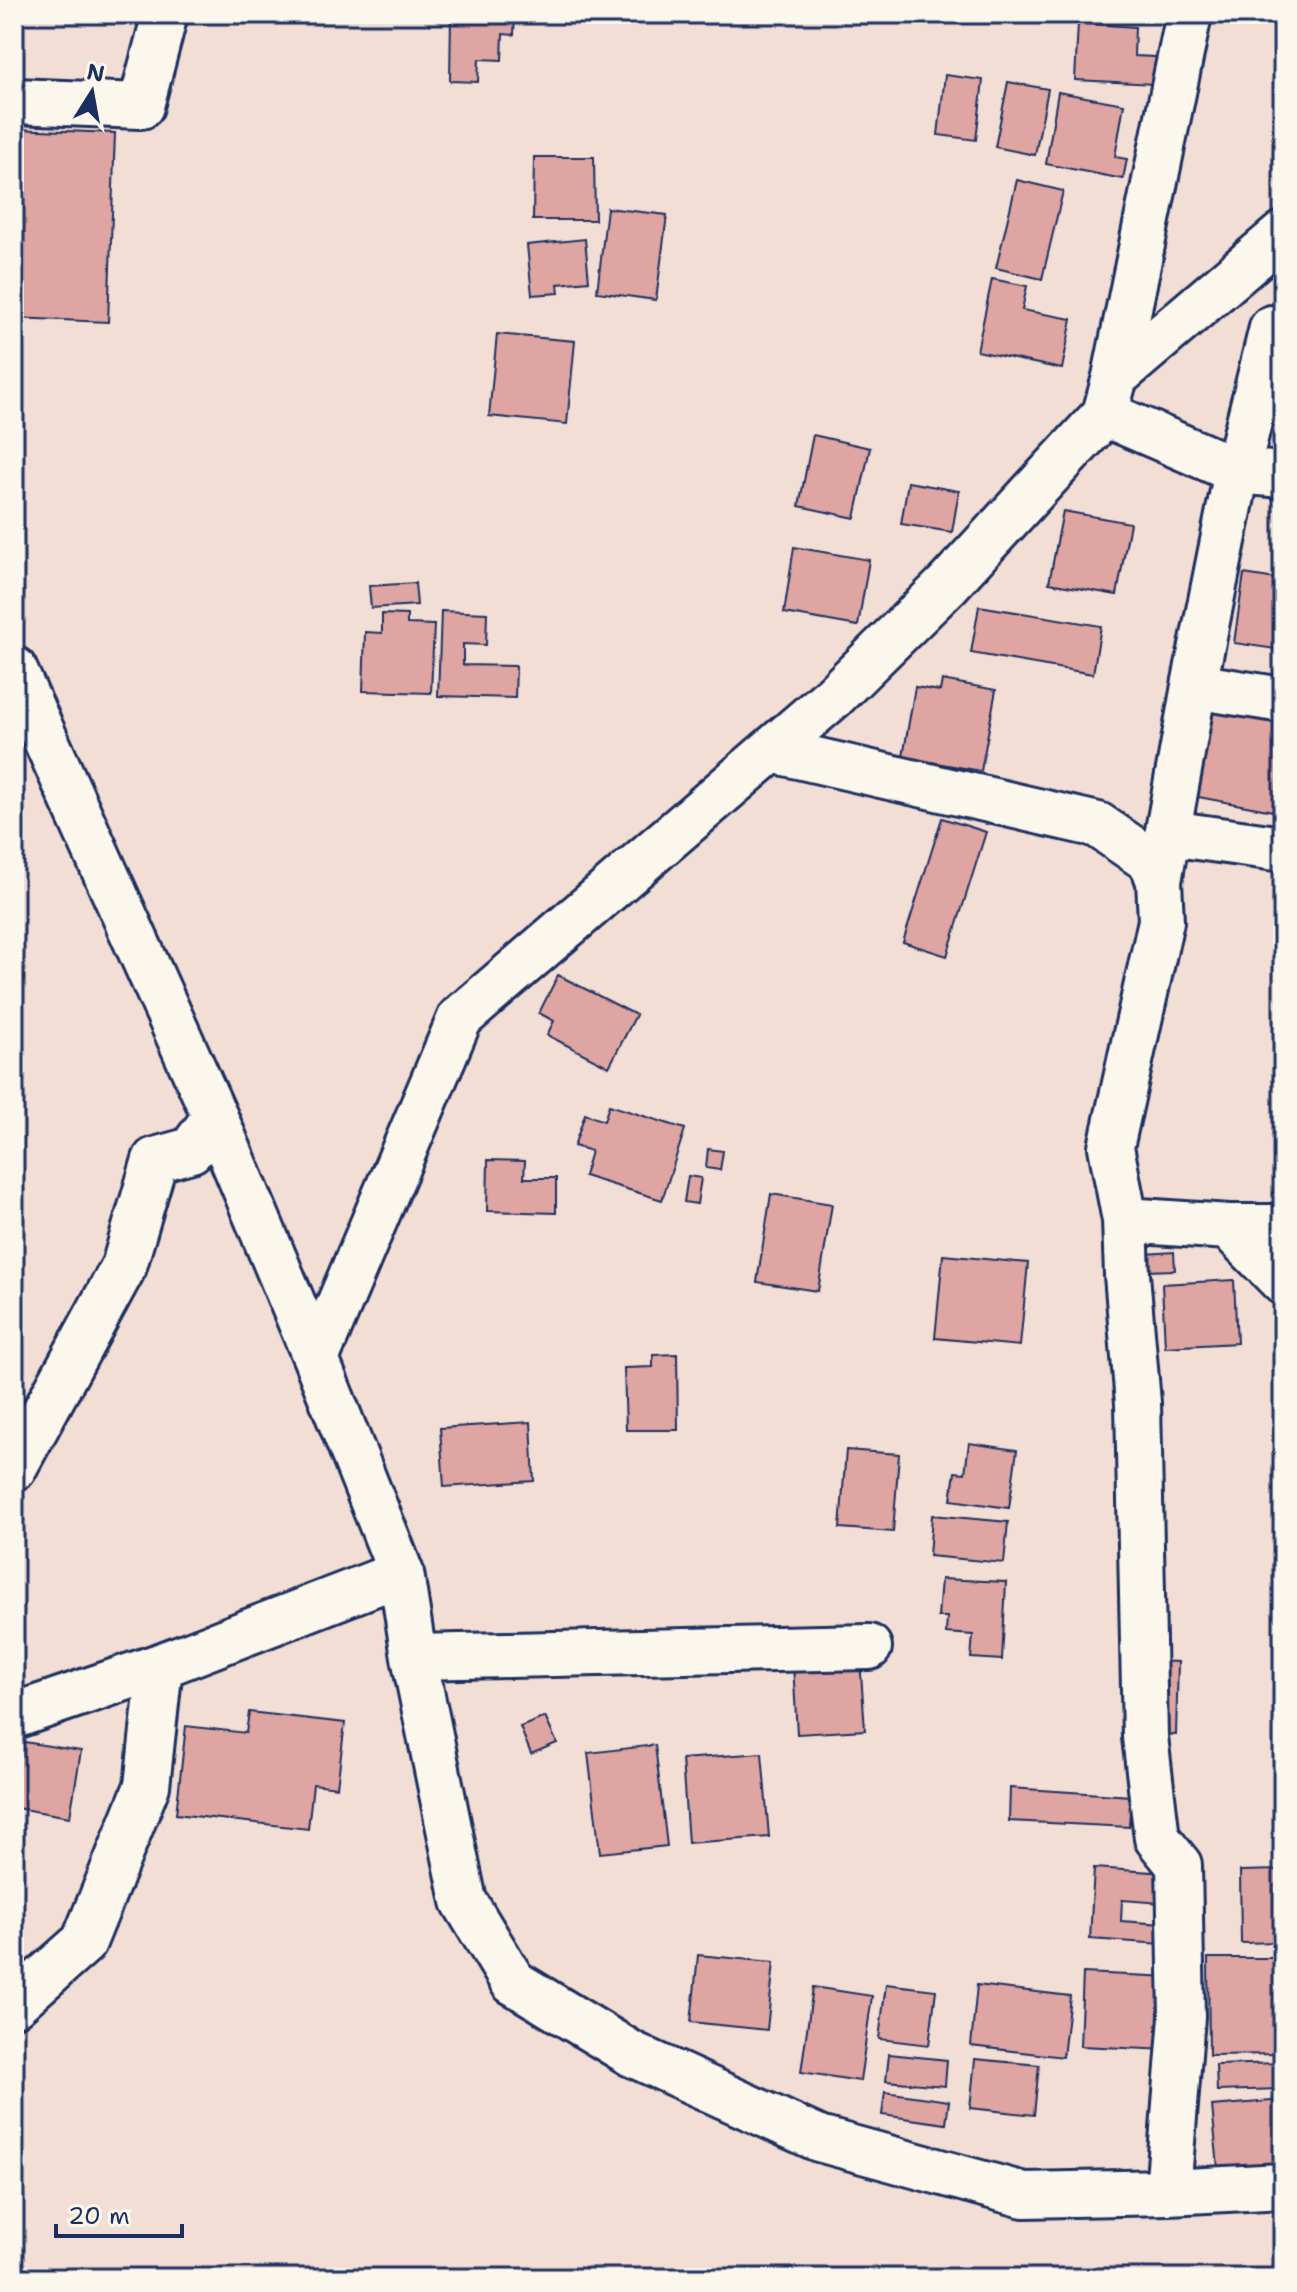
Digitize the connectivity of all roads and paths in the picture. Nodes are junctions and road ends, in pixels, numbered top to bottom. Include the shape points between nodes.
1 (165, 14) edge
2 (1189, 14) edge
3 (14, 101) edge
4 (1283, 234) edge
5 (1283, 328) edge
6 (1110, 396) junction
7 (1237, 471) junction
8 (1283, 475) edge
9 (14, 669) edge
10 (1194, 686) junction
11 (1283, 700) edge
12 (772, 750) junction
13 (1169, 833) junction
14 (1283, 849) edge
15 (1159, 881) junction
16 (215, 1117) junction
17 (1125, 1220) junction
18 (1229, 1227) junction
19 (1283, 1227) edge
20 (1283, 1282) edge
21 (316, 1359) junction
22 (14, 1468) edge
23 (401, 1573) junction
24 (869, 1647) dead end
25 (414, 1657) junction
26 (160, 1666) junction
27 (14, 1716) edge
28 (14, 2004) edge
29 (1283, 2186) edge
30 (1168, 2192) junction

1 - 3 street via 141,106
2 - 6 street
4 - 6 street
5 - 7 street via 1272,328
6 - 7 street
6 - 12 street via 947,585
7 - 8 street
7 - 10 street
9 - 16 street
10 - 11 street
10 - 13 street
12 - 15 street via 1098,825 1152,862
12 - 21 street via 460,1018
13 - 14 street
13 - 15 street
15 - 17 street via 1161,921 1111,1147
16 - 21 street
16 - 22 street via 191,1150 155,1160 124,1266
17 - 18 street
17 - 30 street via 1138,1403 1145,1737 1157,1838 1179,1865 1182,2017
18 - 19 street
18 - 20 street
21 - 23 street
23 - 25 street
23 - 26 street
24 - 25 street
25 - 30 street via 464,1901 513,1982 632,2054 819,2139 1024,2195
26 - 27 street
26 - 28 street via 147,1786 84,1942
29 - 30 street

